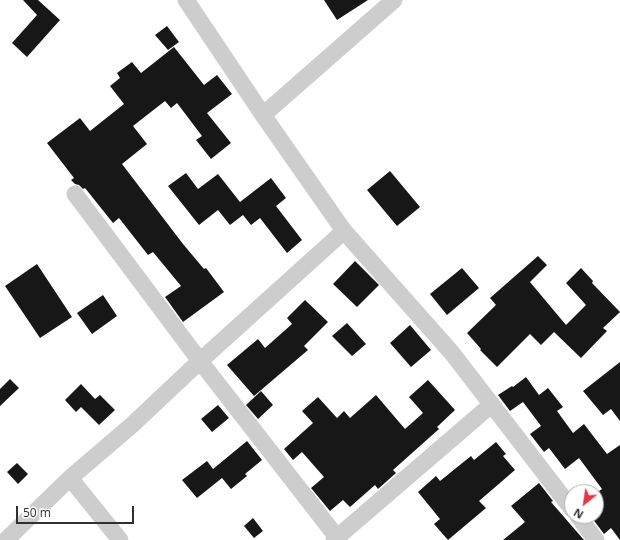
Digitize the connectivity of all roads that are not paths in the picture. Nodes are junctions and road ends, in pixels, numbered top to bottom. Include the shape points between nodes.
1 (186, 0) edge
2 (394, 0) edge
3 (263, 115) junction
4 (75, 194) dead end
5 (344, 231) junction
6 (200, 361) junction
7 (491, 405) junction
8 (70, 478) junction
9 (564, 499) edge
10 (584, 524) edge
11 (337, 539) edge
12 (6, 540) edge
13 (120, 540) edge
14 (596, 540) edge

1 - 3 street
2 - 3 street
3 - 5 street
4 - 6 street
5 - 6 street
5 - 7 street via 452,353
6 - 8 street via 132,425
6 - 11 street
7 - 9 street
7 - 11 street
8 - 12 street
8 - 13 street
10 - 14 street

